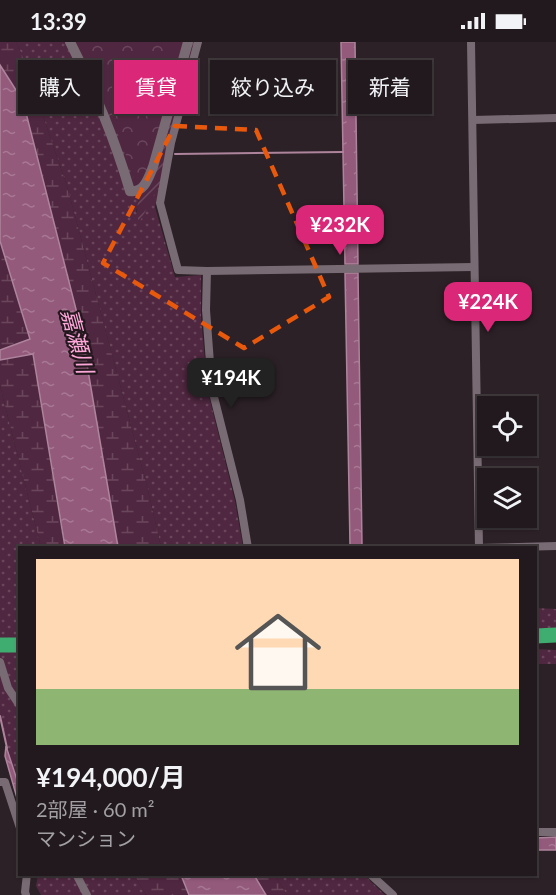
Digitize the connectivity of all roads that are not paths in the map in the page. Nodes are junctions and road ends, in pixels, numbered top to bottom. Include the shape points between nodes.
1 (70, 42) edge
2 (188, 42) edge
3 (198, 42) edge
4 (471, 42) edge
5 (556, 118) edge
6 (472, 120) junction
7 (474, 267) junction
8 (207, 271) junction
9 (248, 546) edge
10 (478, 546) edge
11 (537, 546) edge
12 (556, 546) edge
13 (556, 635) edge
14 (537, 636) edge
15 (0, 645) edge
16 (18, 645) edge
17 (537, 645) edge
18 (556, 645) edge
19 (0, 662) edge
20 (18, 703) edge
21 (0, 782) edge
22 (18, 822) edge
23 (537, 832) edge
24 (556, 832) edge
25 (27, 876) edge
26 (77, 876) edge
27 (372, 876) edge
28 (26, 895) edge
29 (87, 895) edge
30 (393, 895) edge

1 - 2 street via 112,137 129,191 134,192 147,182 153,167
3 - 8 street via 171,143 160,210 178,270
4 - 6 street
5 - 6 street
6 - 7 street
7 - 8 street
7 - 10 street
8 - 9 street via 212,390
11 - 12 street
13 - 14 highway
15 - 16 highway
17 - 18 highway
19 - 20 street via 8,688
21 - 22 street via 4,782
23 - 24 street
25 - 28 street
26 - 29 street
27 - 30 street

